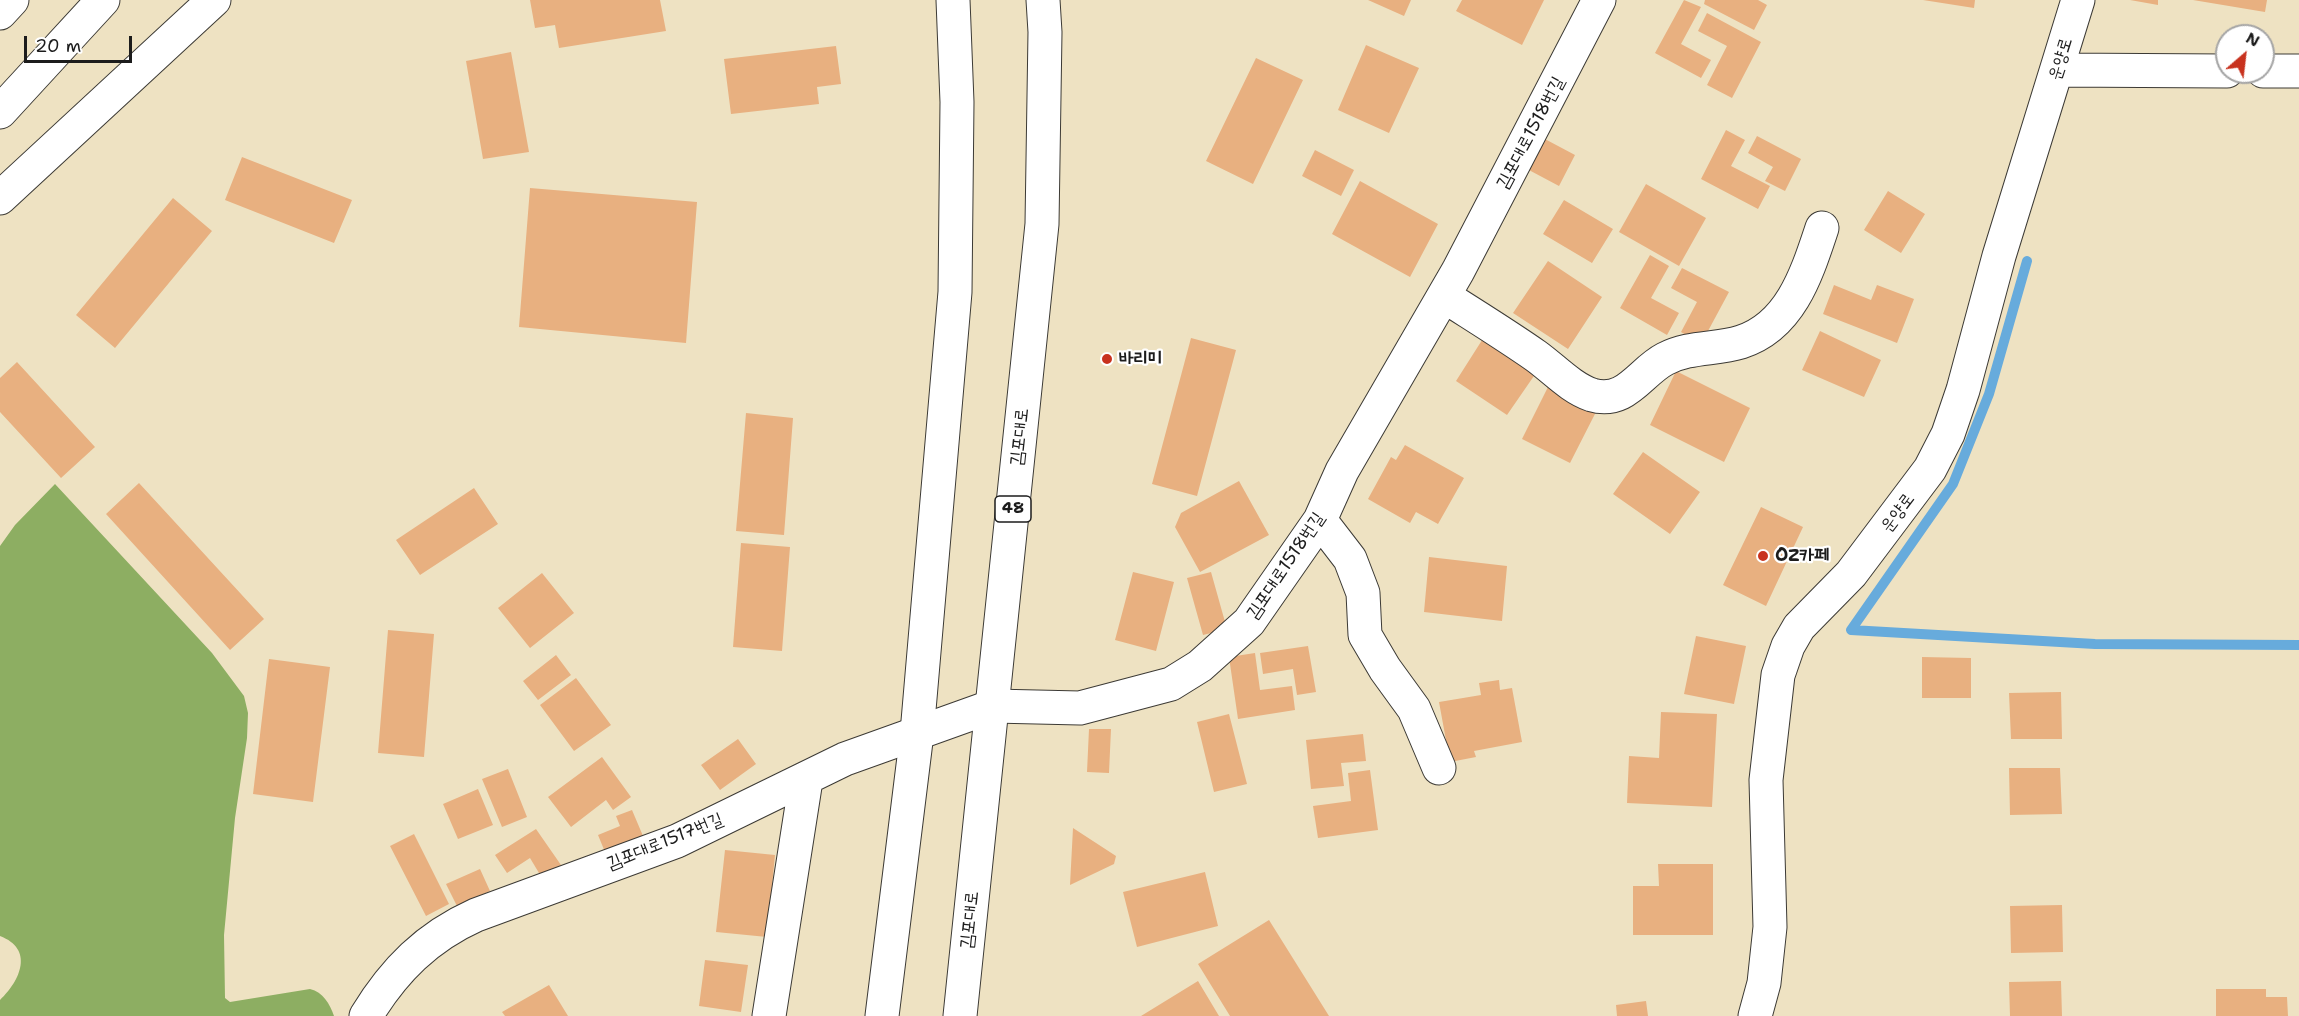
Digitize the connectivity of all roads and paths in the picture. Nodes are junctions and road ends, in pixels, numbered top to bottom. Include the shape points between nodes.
1 (12, 0) edge
2 (103, 0) edge
3 (214, 0) edge
4 (953, 0) edge
5 (1043, 0) edge
6 (1599, 0) edge
7 (2078, 0) edge
8 (0, 13) edge
9 (2058, 70) junction
10 (2215, 71) edge
11 (2275, 71) edge
12 (2299, 71) edge
13 (0, 112) edge
14 (0, 198) edge
15 (1822, 228) dead end
16 (1444, 296) junction
17 (1320, 520) junction
18 (993, 706) junction
19 (917, 733) junction
20 (1439, 768) dead end
21 (806, 780) junction
22 (366, 1016) edge
23 (769, 1016) edge
24 (882, 1016) edge
25 (960, 1016) edge
26 (1755, 1016) edge

1 - 8 main road
2 - 13 main road
3 - 14 main road
4 - 19 main road via 957,102 954,292
5 - 18 main road, 김포대로 / 48 via 1042,224
6 - 16 main road, 김포대로1518번길
7 - 9 main road, 운양로
9 - 10 main road
9 - 26 main road, 운양로 via 1948,434 1930,469 1851,574 1799,627 1778,675 1766,780 1770,927 1764,983
11 - 12 main road
15 - 16 main road via 1805,279 1785,311 1765,330 1740,342 1672,355 1628,390 1611,397 1592,394 1570,383
16 - 17 main road, 김포대로1518번길 via 1342,471
17 - 18 main road, 김포대로1518번길 via 1249,622 1200,666 1171,684 1080,708
17 - 20 main road via 1350,559 1363,593 1365,635 1413,709
18 - 19 main road, 김포대로1517번길
18 - 25 main road, 김포대로 / 48
19 - 21 main road, 김포대로1517번길 via 845,759
19 - 24 main road
21 - 22 main road, 김포대로1517번길 via 677,841 450,927 385,984
21 - 23 main road

